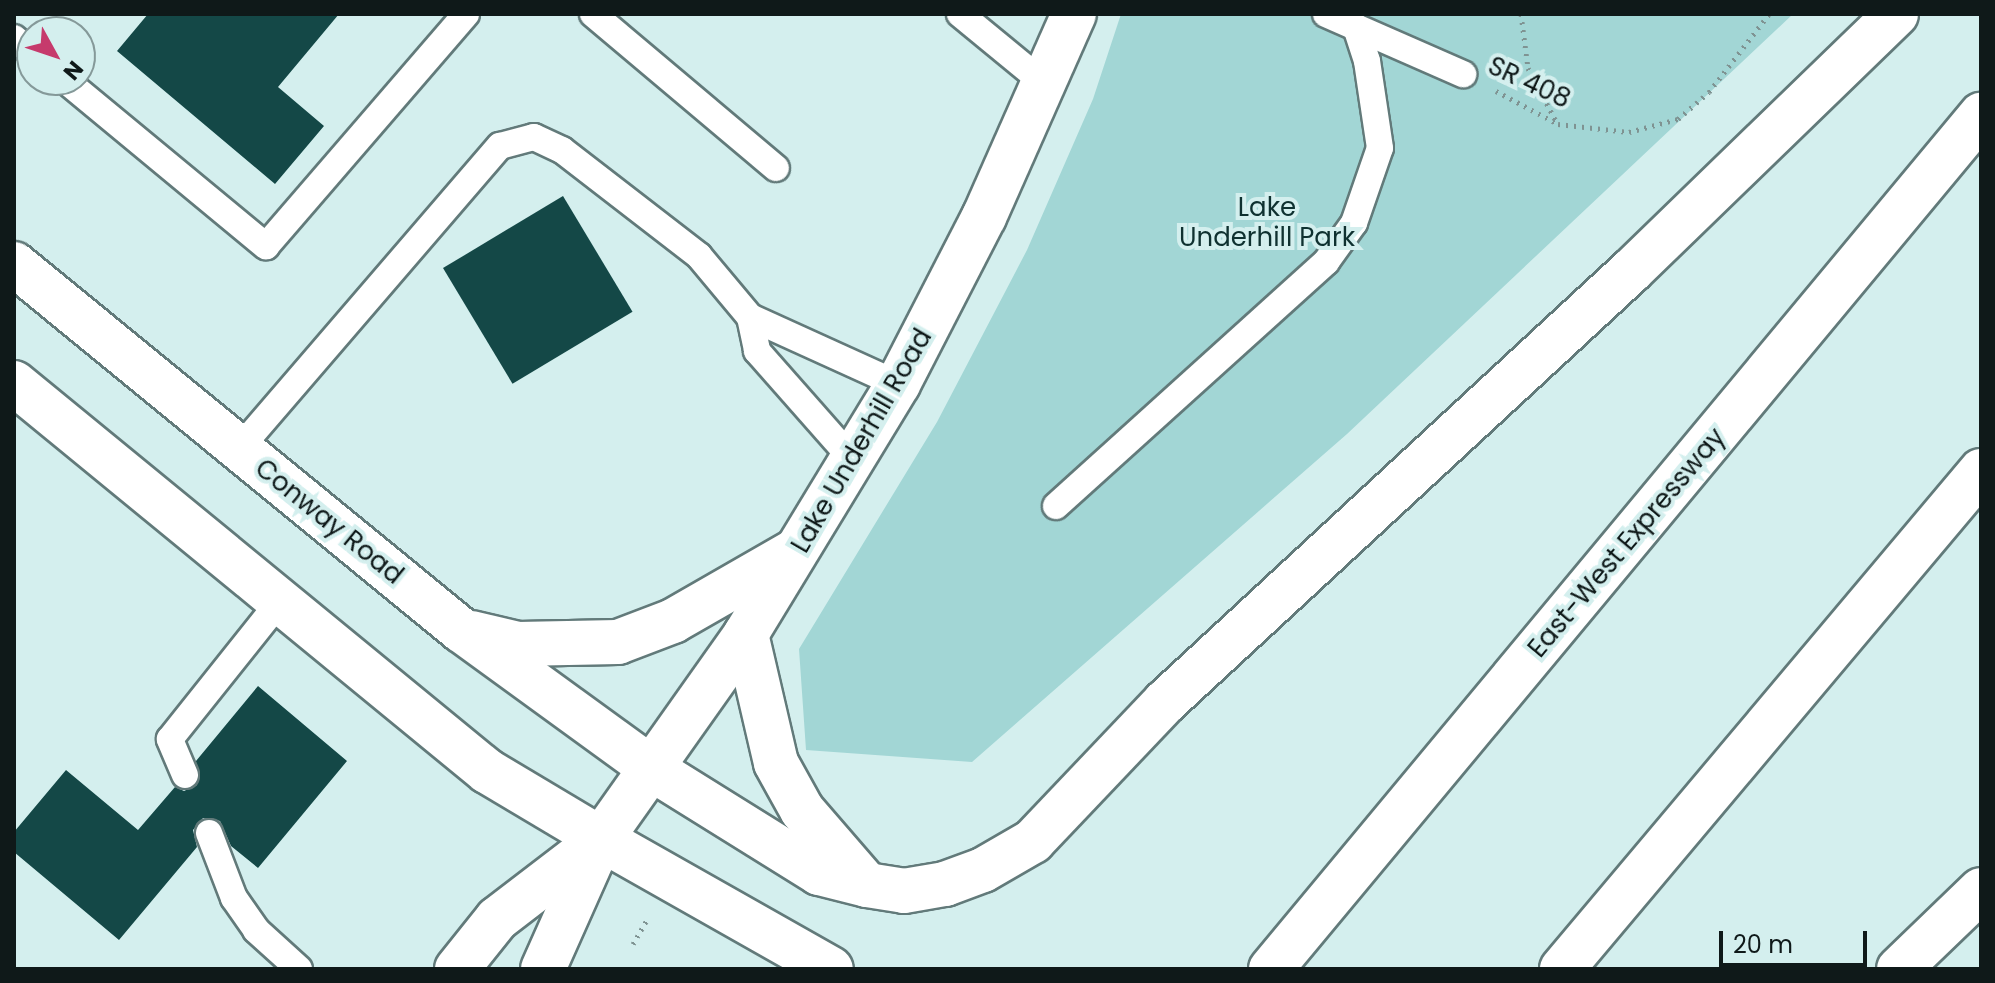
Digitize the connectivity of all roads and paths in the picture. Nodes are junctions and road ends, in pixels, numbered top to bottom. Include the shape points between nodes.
1 (466, 14) edge
2 (593, 14) edge
3 (960, 14) edge
4 (1074, 14) edge
5 (1326, 14) edge
6 (1521, 14) edge
7 (1769, 14) edge
8 (1896, 14) edge
9 (1356, 27) junction
10 (1463, 74) joint
11 (1044, 83) junction
12 (84, 96) edge
13 (1981, 115) edge
14 (1558, 124) junction
15 (776, 168) dead end
16 (14, 264) edge
17 (750, 317) junction
18 (14, 383) edge
19 (898, 384) junction
20 (239, 449) junction
21 (854, 461) junction
22 (1981, 471) edge
23 (1056, 506) dead end
24 (801, 547) junction
25 (280, 601) junction
26 (461, 630) junction
27 (746, 634) junction
28 (652, 769) junction
29 (185, 775) dead end
30 (209, 833) dead end
31 (601, 839) junction
32 (867, 885) junction
33 (1981, 890) edge
34 (299, 969) edge
35 (457, 969) edge
36 (543, 969) edge
37 (831, 969) edge
38 (1271, 969) edge
39 (1562, 969) edge
40 (1899, 969) edge

1 - 12 lane via 266,246
2 - 15 lane
3 - 11 lane
4 - 11 main road, Lake Underhill Road
5 - 9 lane
6 - 14 path via 1528,68
7 - 14 path, SR 408 via 1709,92 1678,119 1629,132
8 - 32 main road, Conway Road via 1631,271 1165,702 1033,841 983,870 945,884 904,891
9 - 10 lane
9 - 23 lane via 1374,91 1380,148 1354,223 1326,262
10 - 14 path, SR 408
11 - 19 main road, Lake Underhill Road
13 - 38 main road, East-West Expressway
16 - 20 main road, Conway Road
17 - 19 lane via 813,341
17 - 20 lane via 699,256 562,150 534,137 500,146
17 - 21 lane via 757,351
18 - 25 main road
19 - 21 main road, Lake Underhill Road
20 - 26 main road, Conway Road
21 - 24 main road, Lake Underhill Road
22 - 39 main road
24 - 26 main road via 673,621 618,642 518,644
24 - 27 main road, Lake Underhill Road
25 - 29 lane via 170,739
25 - 31 main road via 487,771
26 - 28 main road, Conway Road
27 - 28 main road, Lake Underhill Road
27 - 32 main road via 776,763 802,810
28 - 31 main road, Lake Underhill Road
28 - 32 main road, Conway Road via 819,873
30 - 34 lane via 234,898 256,930
31 - 35 main road, Lake Underhill Road via 497,919
31 - 36 main road, Lake Underhill Road
31 - 37 main road
33 - 40 main road

